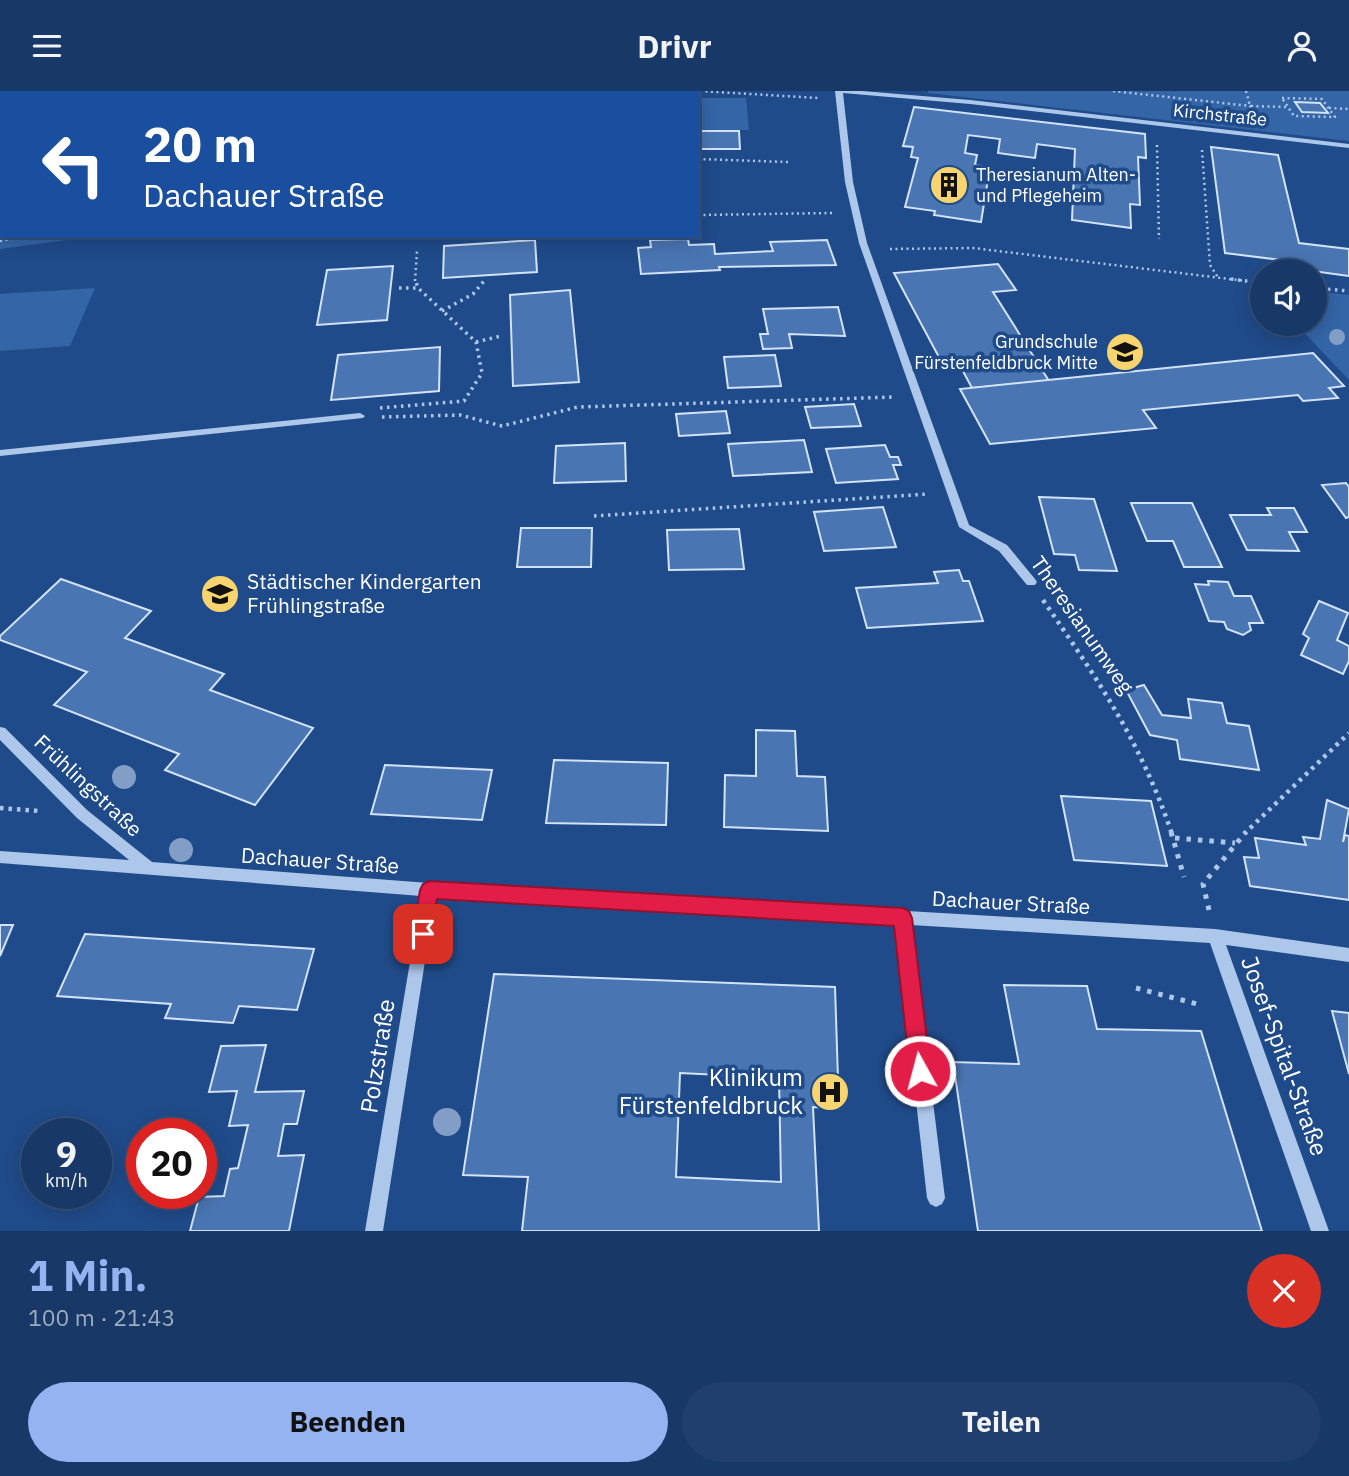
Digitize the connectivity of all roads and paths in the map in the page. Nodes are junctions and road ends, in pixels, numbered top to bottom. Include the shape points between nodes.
1 (700, 91) edge
2 (1113, 91) edge
3 (1246, 91) edge
4 (839, 94) edge
5 (1250, 106) junction
6 (1288, 107) junction
7 (1328, 108) junction
8 (1349, 109) edge
9 (1156, 124) junction
10 (1200, 129) junction
11 (1349, 146) edge
12 (700, 159) edge
13 (788, 162) dead end
14 (855, 212) junction
15 (700, 215) edge
16 (1159, 239) dead end
17 (865, 249) junction
18 (417, 250) dead end
19 (1220, 279) junction
20 (485, 280) dead end
21 (1250, 282) edge
22 (399, 288) dead end
23 (418, 288) junction
24 (1327, 289) edge
25 (1349, 291) edge
26 (442, 311) junction
27 (501, 336) dead end
28 (476, 342) junction
29 (918, 397) junction
30 (360, 416) junction
31 (0, 453) edge
32 (951, 493) junction
33 (594, 516) dead end
34 (964, 527) joint
35 (1031, 582) joint
36 (0, 732) edge
37 (1349, 733) edge
38 (1175, 838) junction
39 (1235, 843) junction
40 (0, 857) edge
41 (150, 869) junction
42 (1184, 877) dead end
43 (1203, 884) dead end
44 (429, 890) junction
45 (903, 918) junction
46 (1215, 936) junction
47 (1349, 955) edge
48 (1136, 988) dead end
49 (1201, 1005) dead end
50 (936, 1198) dead end
51 (374, 1231) edge
52 (1320, 1231) edge

1 - 4 path
2 - 5 path
3 - 5 path
4 - 9 street, Kirchstraße
4 - 14 street, Theresianumweg
5 - 6 path
6 - 7 path via 1282,98 1322,99
6 - 7 path via 1294,116 1335,117
7 - 8 path
9 - 10 street, Kirchstraße
9 - 16 path
10 - 11 street, Kirchstraße
10 - 19 path via 1210,265
12 - 13 path
14 - 15 path
14 - 17 street, Theresianumweg
17 - 19 path via 973,248
17 - 29 street, Theresianumweg
18 - 23 path via 414,277
19 - 21 path
20 - 26 path via 473,294
22 - 23 path
23 - 26 path
24 - 25 path
26 - 28 path
27 - 28 path
28 - 30 path via 482,373 464,401 376,408
29 - 30 path via 578,407 502,426 460,415
29 - 32 street, Theresianumweg
30 - 31 street
32 - 33 path
32 - 34 street, Theresianumweg
34 - 35 street, Theresianumweg via 1003,548
35 - 38 path, Theresianumweg via 1123,720
36 - 41 street, Frühlingstraße via 82,814
37 - 39 path
38 - 39 path
38 - 42 path
39 - 43 path
40 - 41 street, Dachauer Straße
41 - 44 street, Dachauer Straße
44 - 45 street, Dachauer Straße
44 - 51 street, Polzstraße
45 - 46 street, Dachauer Straße
45 - 50 street
46 - 47 street, Dachauer Straße
46 - 52 street, Josef-Spital-Straße
48 - 49 path

